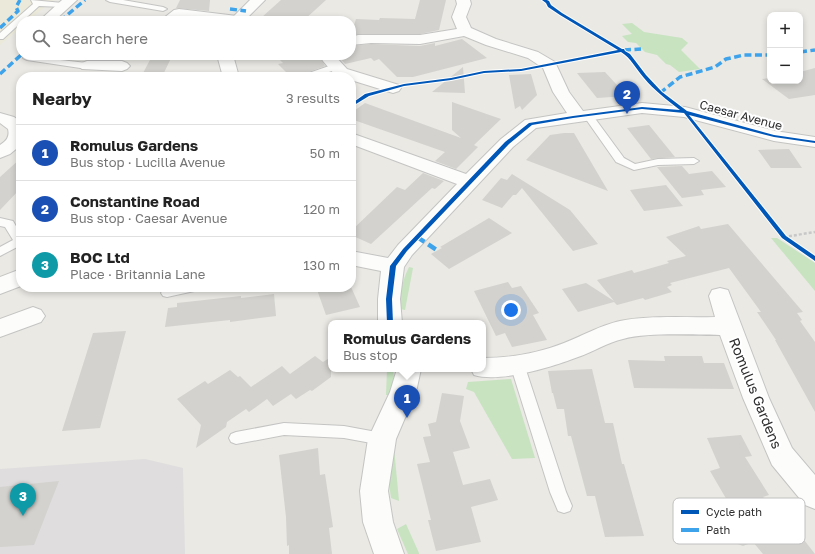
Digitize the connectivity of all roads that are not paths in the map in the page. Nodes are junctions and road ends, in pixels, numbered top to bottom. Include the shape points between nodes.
1 (110, 0) edge
2 (258, 0) edge
3 (463, 0) edge
4 (36, 2) edge
5 (66, 3) edge
6 (165, 15) edge
7 (22, 16) edge
8 (52, 16) edge
9 (204, 16) edge
10 (241, 16) edge
11 (16, 21) edge
12 (465, 31) junction
13 (0, 37) edge
14 (356, 40) edge
15 (42, 60) edge
16 (226, 60) edge
17 (332, 61) edge
18 (87, 66) joint
19 (125, 66) edge
20 (229, 72) edge
21 (314, 72) edge
22 (342, 72) edge
23 (356, 76) edge
24 (393, 88) dead end
25 (583, 116) junction
26 (0, 118) edge
27 (16, 125) edge
28 (356, 140) edge
29 (16, 141) edge
30 (815, 142) edge
31 (0, 153) edge
32 (694, 161) dead end
33 (469, 182) junction
34 (0, 222) edge
35 (16, 236) edge
36 (16, 243) edge
37 (0, 252) edge
38 (356, 259) edge
39 (393, 266) junction
40 (16, 279) edge
41 (0, 286) edge
42 (172, 292) edge
43 (167, 293) dead end
44 (720, 296) dead end
45 (33, 316) dead end
46 (390, 320) edge
47 (729, 326) junction
48 (0, 328) edge
49 (517, 364) junction
50 (486, 368) edge
51 (408, 372) edge
52 (236, 438) dead end
53 (382, 439) junction
54 (815, 496) edge
55 (564, 506) dead end
56 (389, 554) edge

1 - 6 lane
2 - 10 street
3 - 12 street via 459,16
4 - 5 lane
4 - 7 lane
5 - 8 street
6 - 9 street via 179,13
11 - 13 lane
12 - 14 street via 424,40 369,37
12 - 25 street via 533,56 550,65 561,92
15 - 18 lane
16 - 20 street
17 - 21 lane
17 - 22 street
18 - 19 street
23 - 24 street
25 - 30 street, Caesar Avenue via 642,108 672,110 774,136
25 - 32 lane via 620,160 634,167 658,162
25 - 33 street, Caesar Avenue via 531,124 507,143
26 - 27 street
28 - 33 street
29 - 31 street
33 - 39 street, Caesar Avenue
34 - 35 lane via 9,224
36 - 37 lane
38 - 39 street
39 - 46 street via 389,299
40 - 41 street
42 - 43 lane
44 - 47 street, Romulus Gardens
45 - 48 street
47 - 49 street, Romulus Gardens via 620,330 569,351
47 - 54 street, Romulus Gardens via 756,398 782,456
49 - 50 street, Romulus Gardens
49 - 55 lane
51 - 53 street via 403,392
52 - 53 lane via 284,429 344,432
53 - 56 street via 374,491 378,522

